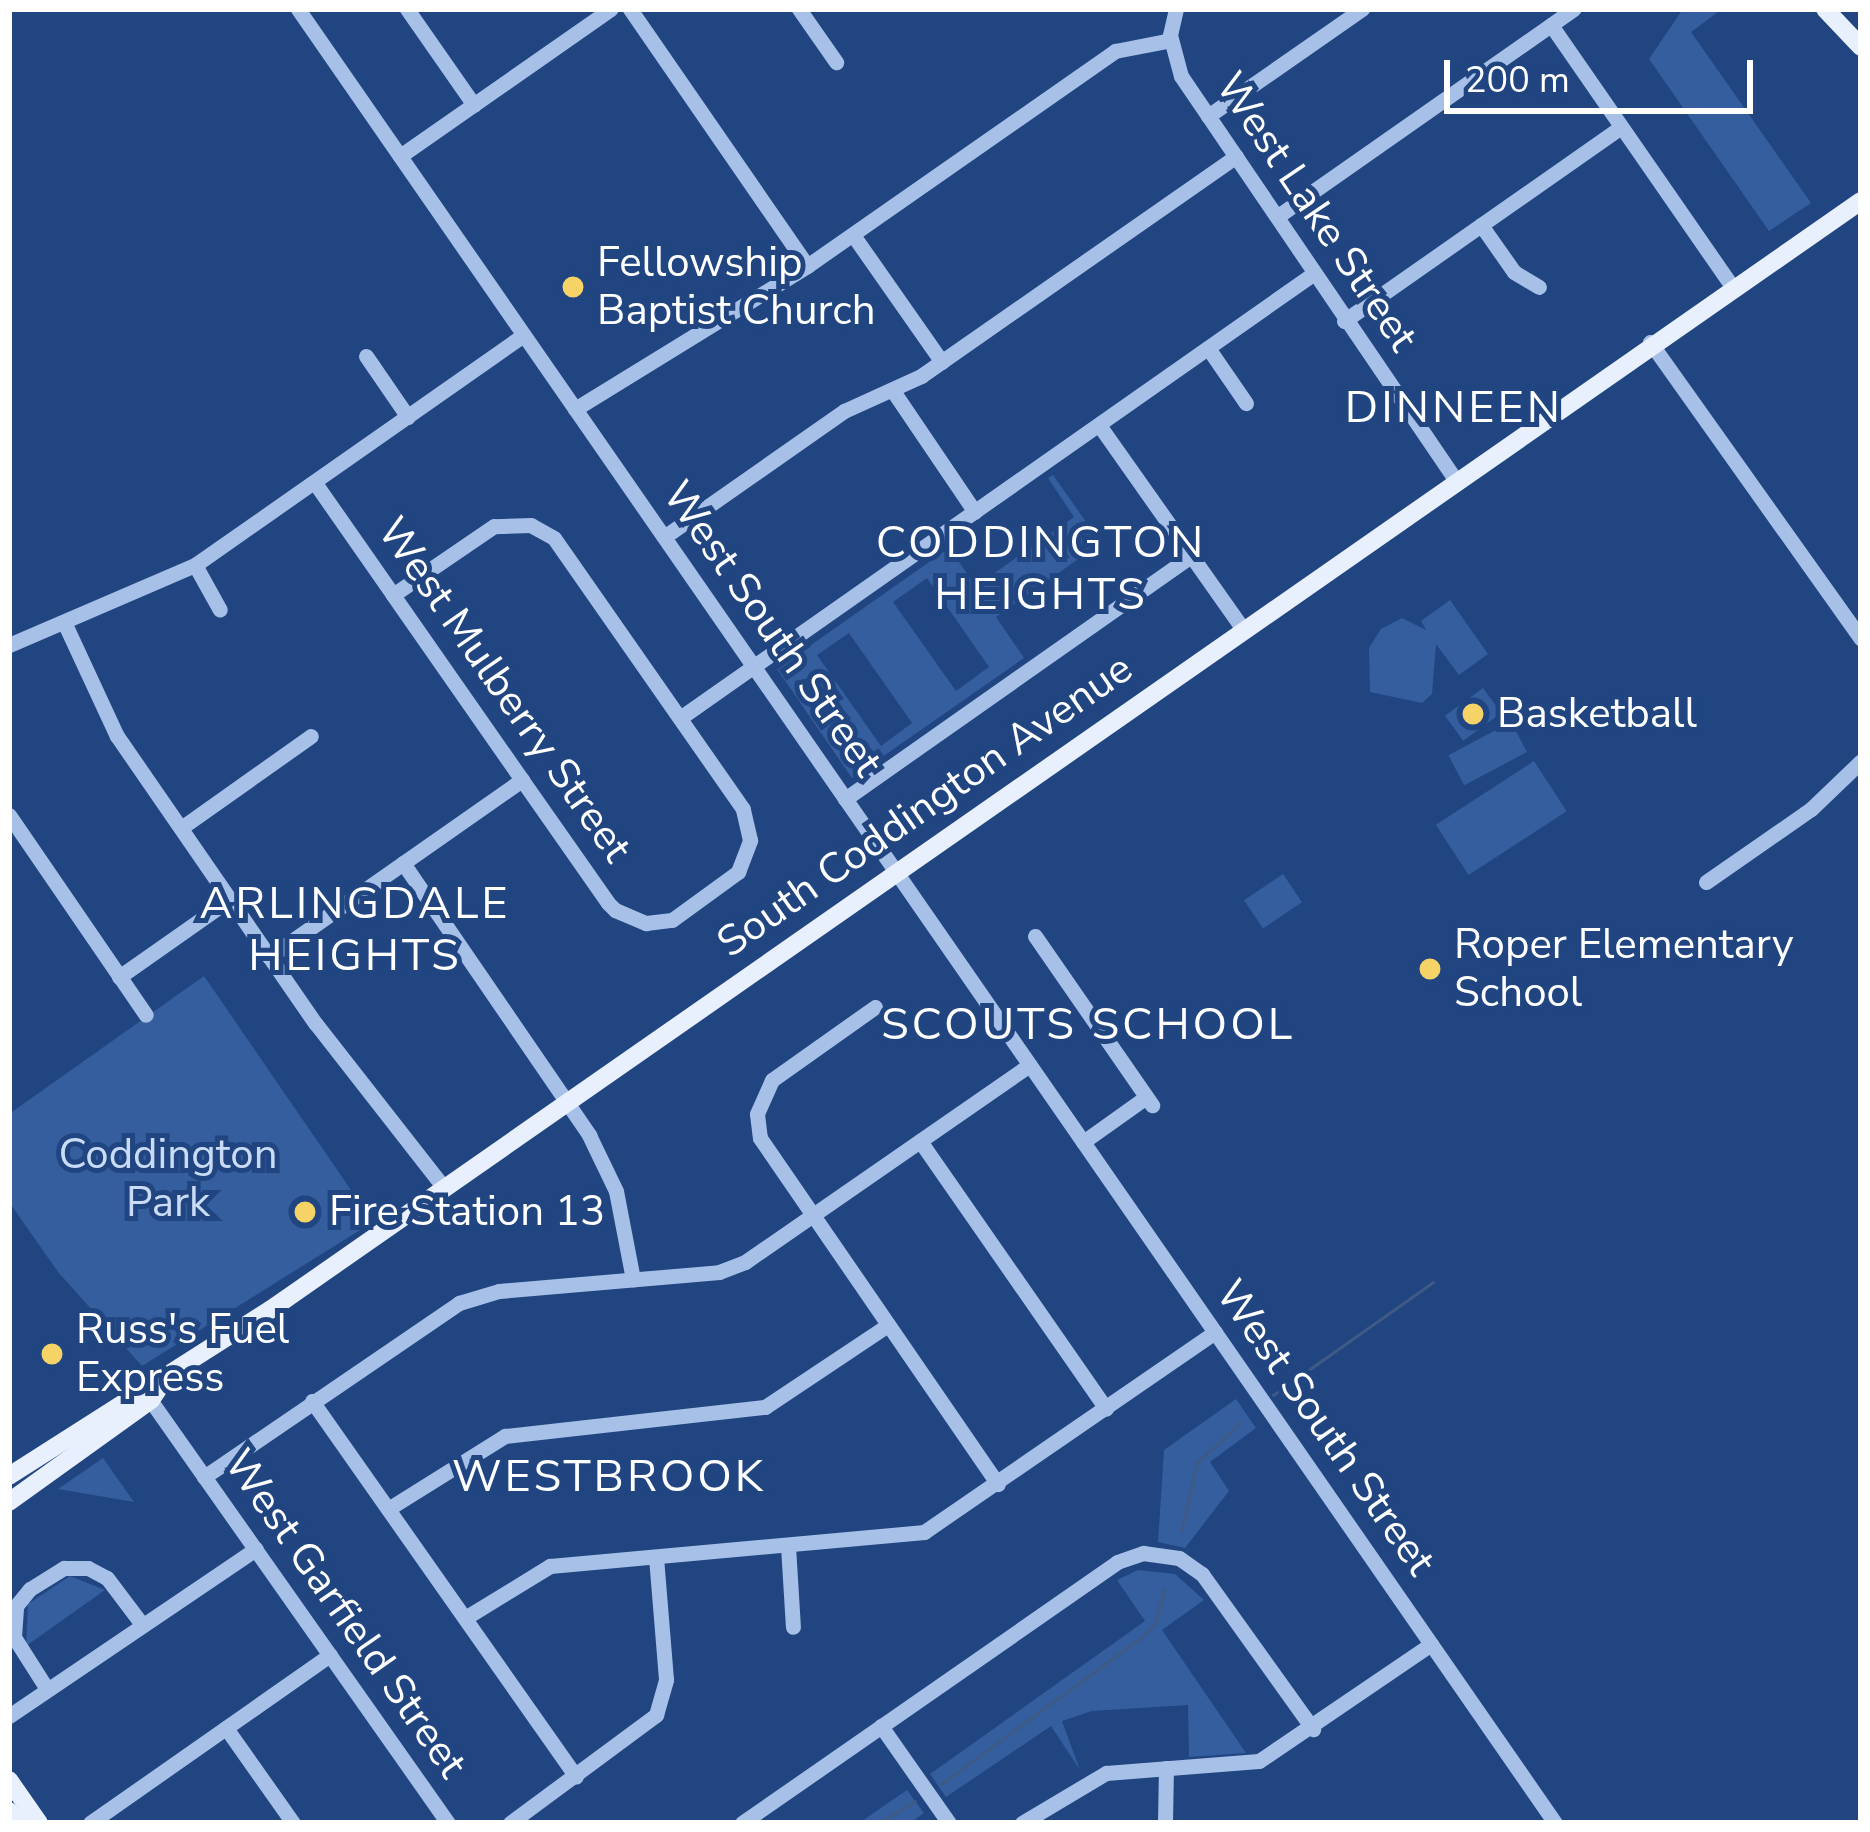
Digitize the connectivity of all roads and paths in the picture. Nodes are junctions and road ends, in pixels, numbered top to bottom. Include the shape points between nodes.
1 (298, 9) edge
2 (407, 9) edge
3 (611, 9) edge
4 (630, 9) edge
5 (800, 9) edge
6 (1176, 9) edge
7 (1362, 9) edge
8 (1574, 9) edge
9 (1825, 9) edge
10 (1551, 26) junction
11 (1171, 40) junction
12 (1861, 47) edge
13 (836, 62) dead end
14 (474, 105) junction
15 (1208, 116) junction
16 (1622, 127) junction
17 (400, 156) junction
18 (1236, 156) junction
19 (1861, 188) edge
20 (1853, 203) edge
21 (1278, 216) junction
22 (1481, 225) junction
23 (853, 235) junction
24 (808, 266) junction
25 (1313, 274) junction
26 (1731, 285) junction
27 (1539, 287) dead end
28 (1344, 321) junction
29 (524, 335) junction
30 (1650, 342) junction
31 (1208, 348) junction
32 (366, 356) dead end
33 (942, 362) junction
34 (893, 391) junction
35 (1246, 403) dead end
36 (575, 409) junction
37 (409, 417) junction
38 (1099, 425) junction
39 (1455, 479) junction
40 (316, 482) junction
41 (975, 512) junction
42 (664, 537) junction
43 (1191, 556) junction
44 (195, 565) junction
45 (393, 595) junction
46 (220, 610) dead end
47 (64, 622) junction
48 (1242, 628) junction
49 (1861, 639) edge
50 (9, 645) edge
51 (754, 667) junction
52 (680, 718) junction
53 (311, 736) dead end
54 (1861, 761) edge
55 (522, 780) junction
56 (845, 799) junction
57 (9, 815) edge
58 (181, 828) junction
59 (403, 863) junction
60 (896, 871) junction
61 (1706, 882) dead end
62 (230, 899) junction
63 (1035, 936) dead end
64 (269, 957) junction
65 (119, 977) junction
66 (875, 1007) dead end
67 (146, 1015) dead end
68 (1030, 1065) junction
69 (567, 1102) junction
70 (920, 1141) junction
71 (1083, 1142) junction
72 (444, 1188) junction
73 (812, 1216) junction
74 (633, 1279) junction
75 (888, 1325) junction
76 (1215, 1333) junction
77 (146, 1394) junction
78 (312, 1401) junction
79 (1106, 1409) junction
80 (9, 1476) edge
81 (205, 1477) junction
82 (998, 1484) junction
83 (9, 1502) edge
84 (388, 1509) junction
85 (788, 1546) junction
86 (256, 1550) junction
87 (656, 1557) junction
88 (465, 1618) junction
89 (141, 1623) junction
90 (793, 1627) dead end
91 (1431, 1645) junction
92 (330, 1654) junction
93 (46, 1689) junction
94 (9, 1716) edge
95 (881, 1726) junction
96 (226, 1727) junction
97 (1312, 1729) junction
98 (1166, 1768) junction
99 (576, 1776) junction
100 (9, 1780) edge
101 (9, 1811) edge
102 (18, 1823) edge
103 (39, 1823) edge
104 (89, 1823) edge
105 (293, 1823) edge
106 (448, 1823) edge
107 (510, 1823) edge
108 (742, 1823) edge
109 (949, 1823) edge
110 (1022, 1823) edge
111 (1165, 1823) edge
112 (1555, 1823) edge

1 - 17 street, West South Street
2 - 14 street
3 - 14 street
4 - 24 street
5 - 13 street
6 - 11 street
7 - 15 street
8 - 10 street
9 - 12 main road
10 - 16 street
10 - 21 street
11 - 15 street, West Lake Street via 1181,76
11 - 23 street via 1115,51
14 - 17 street
15 - 18 street, West Lake Street
16 - 22 street
16 - 26 street
17 - 29 street, West South Street
18 - 21 street, West Lake Street
18 - 33 street
19 - 20 main road, South Coddington Avenue
20 - 26 main road, South Coddington Avenue
21 - 25 street, West Lake Street
22 - 27 street via 1514,272
22 - 28 street
23 - 24 street
23 - 33 street
24 - 36 street
25 - 28 street, West Lake Street
25 - 31 street
26 - 30 main road, South Coddington Avenue
28 - 39 street, West Lake Street
29 - 36 street, West South Street
29 - 37 street
30 - 39 main road, South Coddington Avenue
30 - 49 street
31 - 35 street
31 - 38 street
32 - 37 street
33 - 34 street
34 - 41 street
34 - 42 street via 844,411
36 - 42 street, West South Street
37 - 40 street
38 - 41 street
38 - 43 street
39 - 48 main road, South Coddington Avenue
40 - 44 street
40 - 45 street, West Mulberry Street
41 - 51 street
42 - 51 street, West South Street
43 - 48 street
43 - 56 street
44 - 46 street
44 - 47 street
45 - 52 street via 486,530 531,525 563,548
45 - 55 street, West Mulberry Street
47 - 50 street
47 - 58 street via 101,708
48 - 60 main road, South Coddington Avenue
51 - 52 street
51 - 56 street, West South Street
52 - 55 street, West Mulberry Street via 743,808 750,840 729,882 681,916 646,923 608,903
53 - 58 street
54 - 61 street via 1811,809
55 - 59 street
56 - 60 street, West South Street
57 - 65 street
58 - 62 street
59 - 64 street
59 - 69 street
60 - 68 street, West South Street
60 - 69 main road, South Coddington Avenue
62 - 64 street
62 - 65 street
63 - 71 street via 1149,1101
64 - 72 street
65 - 67 street
66 - 73 street via 782,1070 754,1113 764,1147
68 - 70 street
68 - 71 street, West South Street
69 - 72 main road, South Coddington Avenue
69 - 74 street via 616,1191
70 - 73 street
70 - 79 street
71 - 76 street, West South Street
72 - 77 main road, South Coddington Avenue
73 - 74 street via 731,1269
73 - 75 street
74 - 78 street via 499,1291 459,1303
75 - 82 street
75 - 84 street via 765,1407 505,1436
76 - 79 street
76 - 91 street, West South Street
77 - 80 main road, South Coddington Avenue
77 - 81 street, West Garfield Street
77 - 83 main road, South Coddington Avenue
78 - 81 street
78 - 84 street
79 - 82 street
81 - 86 street, West Garfield Street
82 - 85 street via 924,1532
84 - 88 street
85 - 87 street
85 - 90 street
86 - 89 street
86 - 92 street, West Garfield Street
87 - 88 street via 537,1570
87 - 99 street via 661,1704 638,1734
88 - 99 street
89 - 93 street
89 - 93 street via 113,1584 88,1568 64,1568 30,1588 16,1606 14,1637
91 - 97 street
91 - 112 street, West South Street
92 - 96 street
92 - 106 street, West Garfield Street
93 - 94 street
95 - 97 street via 1117,1562 1165,1554 1202,1574
95 - 108 street
95 - 109 street
96 - 104 street
96 - 105 street
97 - 98 street via 1241,1766
98 - 110 street via 1106,1773
98 - 111 street
99 - 107 street
100 - 103 main road
101 - 102 main road

